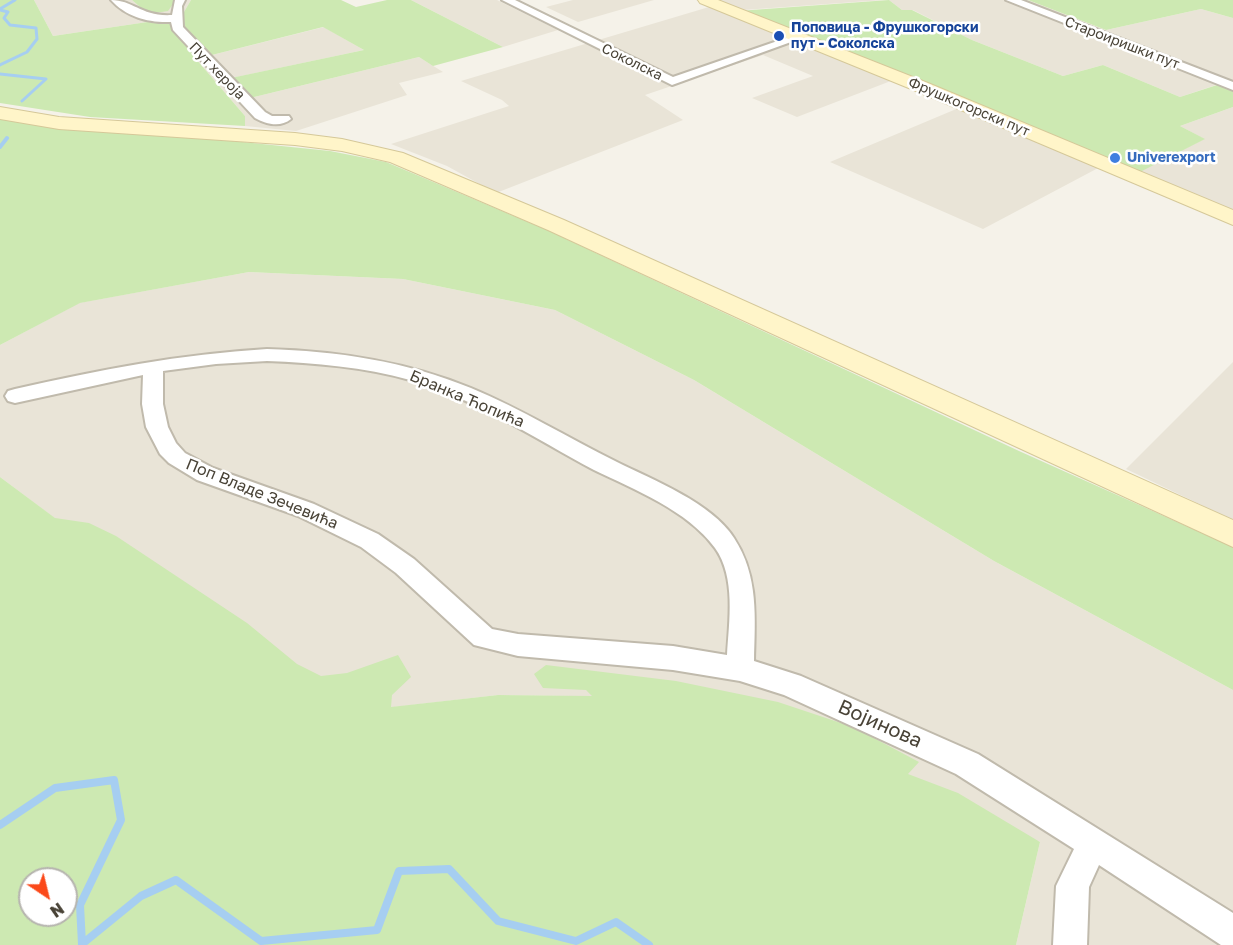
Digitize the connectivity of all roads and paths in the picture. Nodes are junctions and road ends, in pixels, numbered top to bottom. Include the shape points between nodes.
1 (116, 0) edge
2 (180, 0) edge
3 (507, 0) edge
4 (705, 0) edge
5 (1011, 0) edge
6 (176, 18) junction
7 (796, 38) junction
8 (1233, 86) edge
9 (0, 113) edge
10 (284, 119) dead end
11 (1233, 218) edge
12 (153, 366) junction
13 (15, 396) dead end
14 (1233, 534) edge
15 (482, 636) joint
16 (740, 669) junction
17 (1093, 843) junction
18 (1233, 933) edge
19 (1070, 945) edge

1 - 6 street via 149,19
2 - 6 street
3 - 7 street, Соколска via 672,81
4 - 7 main road, Фрушкогорски пут
5 - 8 street, Староиришки пут
6 - 10 street, Пут хероја via 177,28 260,115 270,120
7 - 11 main road, Фрушкогорски пут
9 - 14 main road via 59,123 304,140 396,157 556,225
12 - 13 street, Бранка Ћопића
12 - 15 street, Поп Владе Зечевића via 152,397 158,435 178,459 200,471 301,508 384,550
12 - 16 street, Бранка Ћопића via 232,357 337,359 418,376 523,421 686,510 727,543 740,583
15 - 16 street, Војинова via 519,645 673,658
16 - 17 street, Војинова via 791,685 967,764
17 - 18 street, Војинова
17 - 19 street via 1073,886

